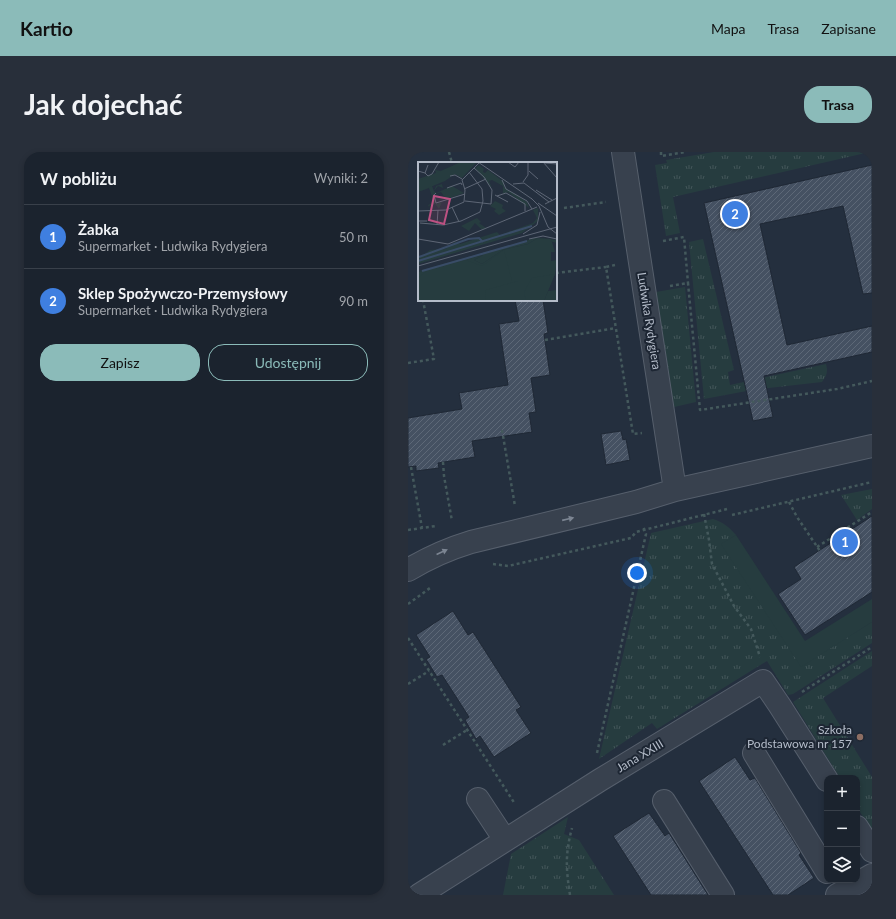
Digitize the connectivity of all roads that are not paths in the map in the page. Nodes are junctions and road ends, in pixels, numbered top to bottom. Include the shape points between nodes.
1 (623, 152) edge
2 (872, 446) edge
3 (675, 490) junction
4 (408, 570) edge
5 (754, 753) dead end
6 (824, 775) edge
7 (478, 799) dead end
8 (664, 801) dead end
9 (860, 832) edge
10 (505, 840) junction
11 (872, 851) edge
12 (824, 867) edge
13 (872, 875) edge
14 (836, 889) edge
15 (418, 895) edge
16 (723, 895) edge

1 - 3 street, Ludwika Rydygiera
2 - 3 street
4 -> 3 street via 447,549
5 - 12 street
6 - 10 street, Jana XXIII via 763,681
7 - 10 street
8 - 16 street
9 - 11 street
10 - 15 street, Jana XXIII
13 - 14 street

